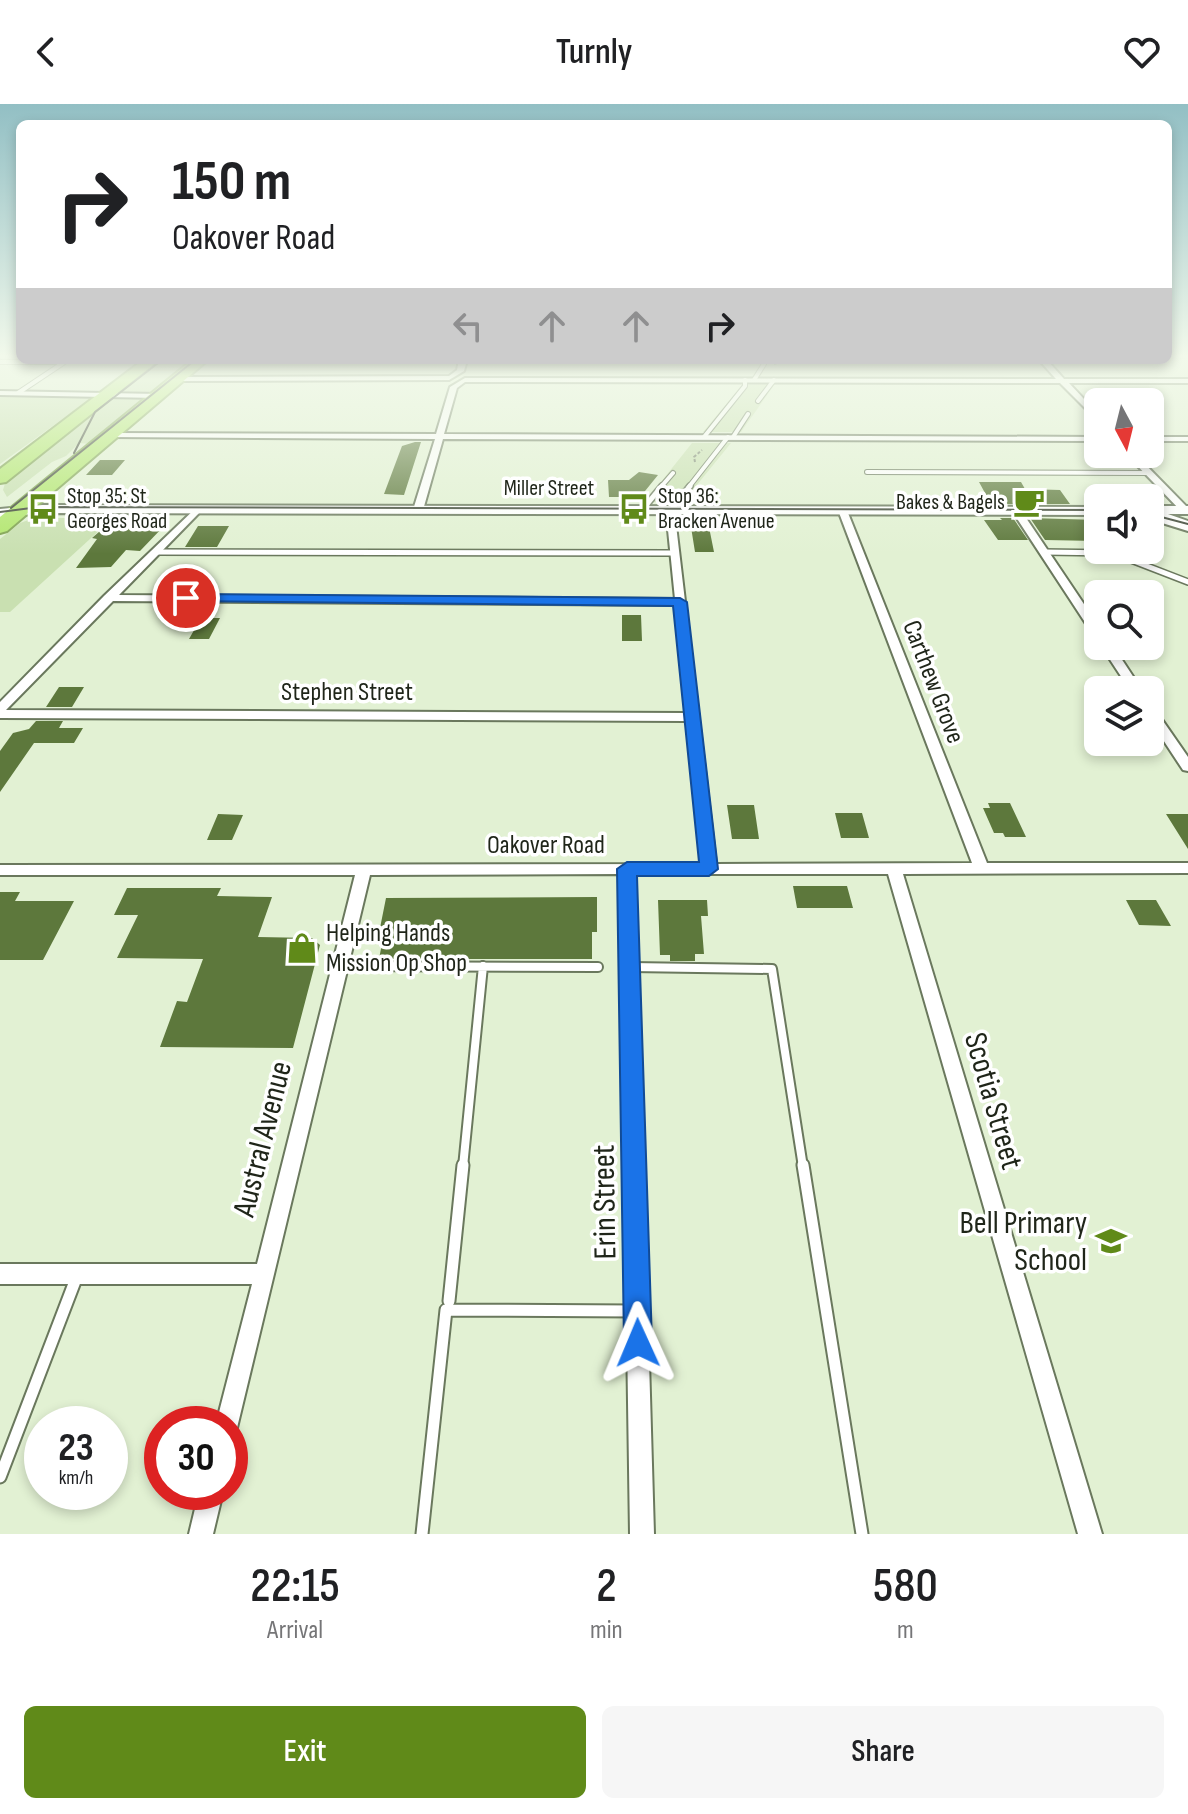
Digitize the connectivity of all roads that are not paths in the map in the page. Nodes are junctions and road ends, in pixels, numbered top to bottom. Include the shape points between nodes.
1 (71, 421) edge
2 (129, 421) edge
3 (443, 421) edge
4 (717, 421) edge
5 (743, 421) edge
6 (111, 435) junction
7 (438, 436) junction
8 (704, 437) junction
9 (731, 437) junction
10 (1084, 439) edge
11 (1164, 439) edge
12 (1188, 439) edge
13 (27, 454) junction
14 (1144, 468) edge
15 (0, 471) edge
16 (867, 472) dead end
17 (673, 473) dead end
18 (1149, 473) junction
19 (0, 478) edge
20 (0, 500) edge
21 (198, 509) junction
22 (21, 510) junction
23 (418, 510) junction
24 (642, 510) junction
25 (671, 510) junction
26 (843, 510) junction
27 (1017, 511) junction
28 (1084, 511) edge
29 (0, 513) edge
30 (1175, 514) edge
31 (0, 527) edge
32 (155, 552) junction
33 (1044, 552) junction
34 (675, 553) junction
35 (1188, 582) edge
36 (108, 598) junction
37 (680, 602) junction
38 (1084, 612) edge
39 (0, 711) edge
40 (693, 717) junction
41 (1164, 732) edge
42 (1188, 767) edge
43 (1188, 868) edge
44 (627, 869) junction
45 (709, 869) junction
46 (894, 869) junction
47 (982, 869) junction
48 (0, 870) edge
49 (364, 870) junction
50 (340, 966) junction
51 (483, 966) junction
52 (598, 967) dead end
53 (629, 967) junction
54 (0, 1274) edge
55 (78, 1274) junction
56 (265, 1274) junction
57 (449, 1301) dead end
58 (637, 1311) junction
59 (232, 1406) edge
60 (0, 1477) edge
61 (207, 1510) edge
62 (201, 1534) edge
63 (422, 1534) edge
64 (642, 1534) edge
65 (862, 1534) edge
66 (1090, 1534) edge

1 - 13 highway
2 - 6 highway
3 - 7 street
4 - 8 lane
5 - 9 lane
6 - 7 street
6 - 22 highway
7 - 8 street
7 - 23 street
8 - 9 street
9 - 10 street
9 - 25 lane
11 - 12 street
13 - 15 street
13 - 19 highway
14 - 18 street
16 - 18 lane
17 - 24 lane
18 - 30 street
20 - 22 highway
21 - 22 street, Miller Street
21 - 23 street, Miller Street
21 - 32 street
22 - 29 street, Miller Street
22 - 31 highway
23 - 24 street, Miller Street
24 - 25 street, Miller Street
25 - 26 street, Miller Street
25 - 34 street
26 - 27 street, Miller Street
26 - 47 street, Carthew Grove
27 - 28 street, Miller Street
27 - 33 street
32 - 34 lane
32 - 36 street
33 - 35 lane via 1113,553
33 - 38 street
34 - 37 street
36 - 37 street
36 - 39 street
37 - 40 street
39 - 40 street, Stephen Street
40 - 45 street
41 - 42 street
43 - 47 street, Oakover Road
44 - 45 street, Oakover Road
44 - 49 street, Oakover Road
44 - 53 street, Erin Street
45 - 46 street, Oakover Road
46 - 47 street, Oakover Road
46 - 66 street, Scotia Street
48 - 49 street, Oakover Road
49 - 50 street, Austral Avenue
50 - 51 lane
50 - 56 street, Austral Avenue
51 - 52 lane
51 - 57 lane
53 - 58 street, Erin Street
53 - 65 lane via 772,969
54 - 55 street
55 - 56 street
55 - 60 lane
56 - 59 street, Austral Avenue
58 - 63 lane via 446,1310
58 - 64 street, Erin Street
61 - 62 street

